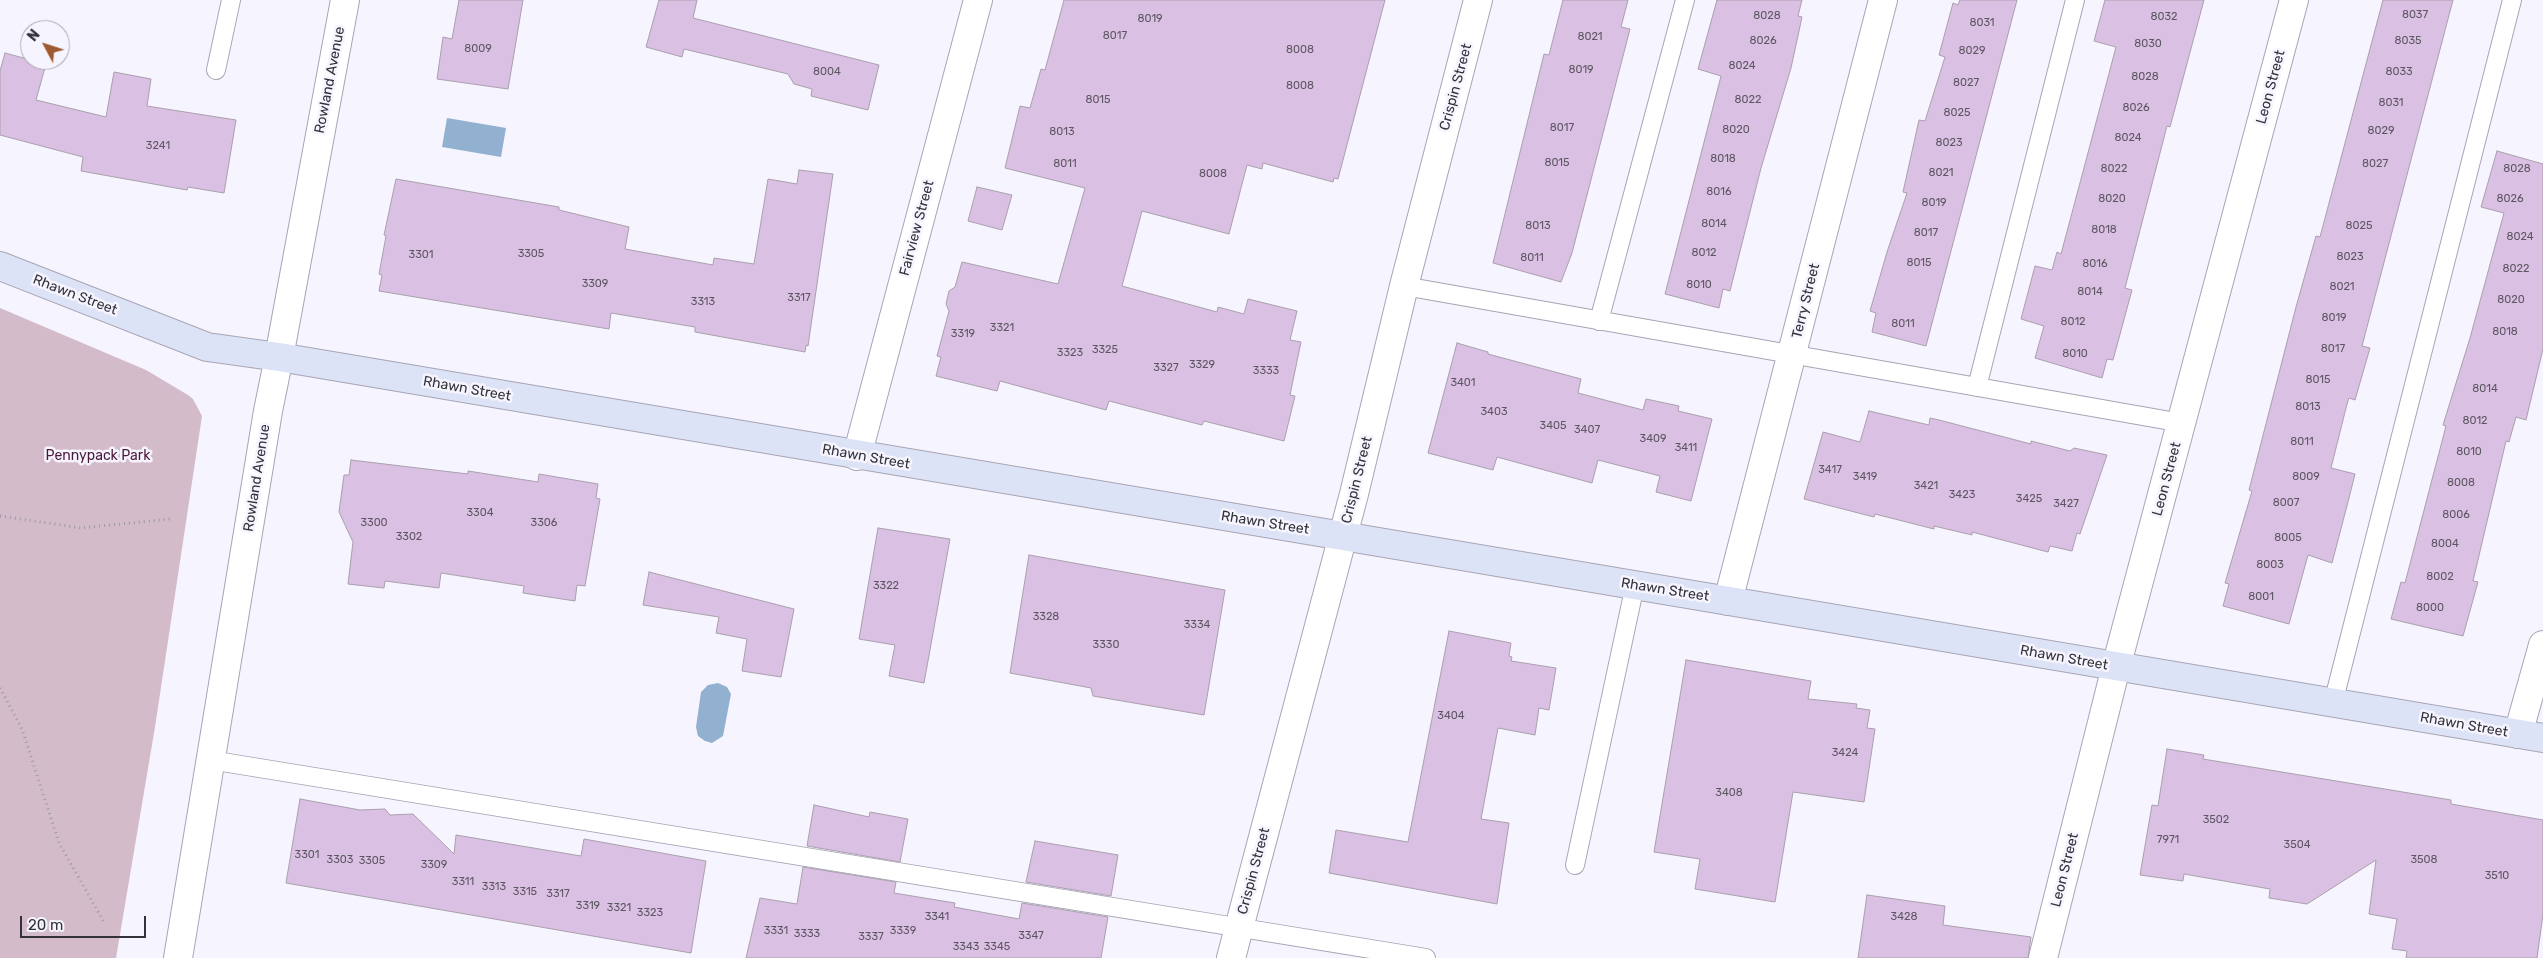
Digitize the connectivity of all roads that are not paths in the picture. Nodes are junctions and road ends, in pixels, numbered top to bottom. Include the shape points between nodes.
1 (231, 0) edge
2 (345, 0) edge
3 (978, 0) edge
4 (1478, 0) edge
5 (1685, 0) edge
6 (1883, 0) edge
7 (2075, 0) edge
8 (2294, 0) edge
9 (2512, 0) edge
10 (216, 70) dead end
11 (0, 266) edge
12 (1404, 286) junction
13 (1599, 321) junction
14 (1793, 355) junction
15 (279, 357) junction
16 (1976, 387) junction
17 (2182, 423) junction
18 (857, 456) junction
19 (1343, 536) junction
20 (1635, 585) junction
21 (1728, 601) junction
22 (2543, 645) edge
23 (2116, 667) junction
24 (2333, 703) junction
25 (2530, 736) edge
26 (210, 760) junction
27 (1575, 865) dead end
28 (1240, 926) junction
29 (178, 958) edge
30 (1232, 958) edge
31 (1426, 958) edge
32 (2042, 958) edge

1 - 10 lane
2 - 15 street, Rowland Avenue
3 - 18 street, Fairview Street
4 - 12 street, Crispin Street
5 - 13 lane
6 - 14 street, Terry Street
7 - 16 lane
8 - 17 street, Leon Street
9 - 24 lane
11 - 15 main road, Rhawn Street via 207,347
12 - 13 lane
12 - 19 street, Crispin Street
13 - 14 lane
14 - 16 lane
14 - 21 street, Terry Street
15 - 18 main road, Rhawn Street
15 - 26 street, Rowland Avenue
16 - 17 lane
17 - 23 street, Leon Street
18 - 19 main road, Rhawn Street
19 - 20 main road, Rhawn Street
19 - 28 street, Crispin Street
20 - 21 main road, Rhawn Street
20 - 27 lane
21 - 23 main road, Rhawn Street
22 - 25 street
23 - 24 main road, Rhawn Street
23 - 32 street, Leon Street
24 - 25 main road, Rhawn Street
26 - 28 lane
26 - 29 street, Rowland Avenue
28 - 30 street, Crispin Street
28 - 31 lane

